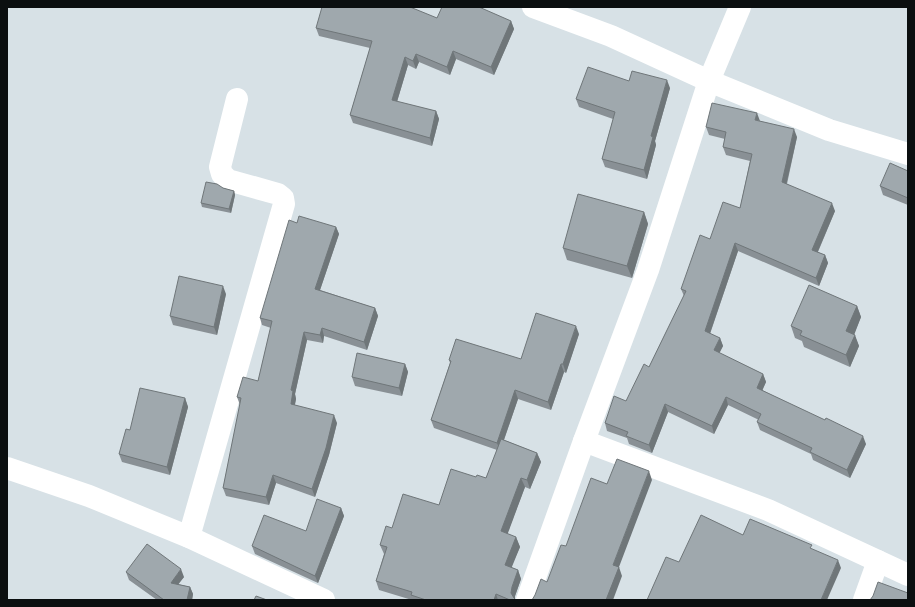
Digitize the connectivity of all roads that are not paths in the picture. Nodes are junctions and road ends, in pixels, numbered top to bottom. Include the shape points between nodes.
1 (533, 7) edge
2 (740, 7) edge
3 (709, 81) junction
4 (236, 99) dead end
5 (908, 154) edge
6 (584, 441) junction
7 (7, 468) edge
8 (189, 537) junction
9 (878, 561) junction
10 (908, 574) edge
11 (324, 600) edge
12 (527, 600) edge
13 (864, 600) edge

1 - 3 street via 611,36
2 - 3 street
3 - 5 street via 829,130
3 - 6 street via 648,270
4 - 8 street via 220,167 222,174 228,180 278,194 283,198 284,204
6 - 9 street via 768,510
6 - 12 street
7 - 8 street via 89,496
8 - 11 street
9 - 10 street
9 - 13 street

